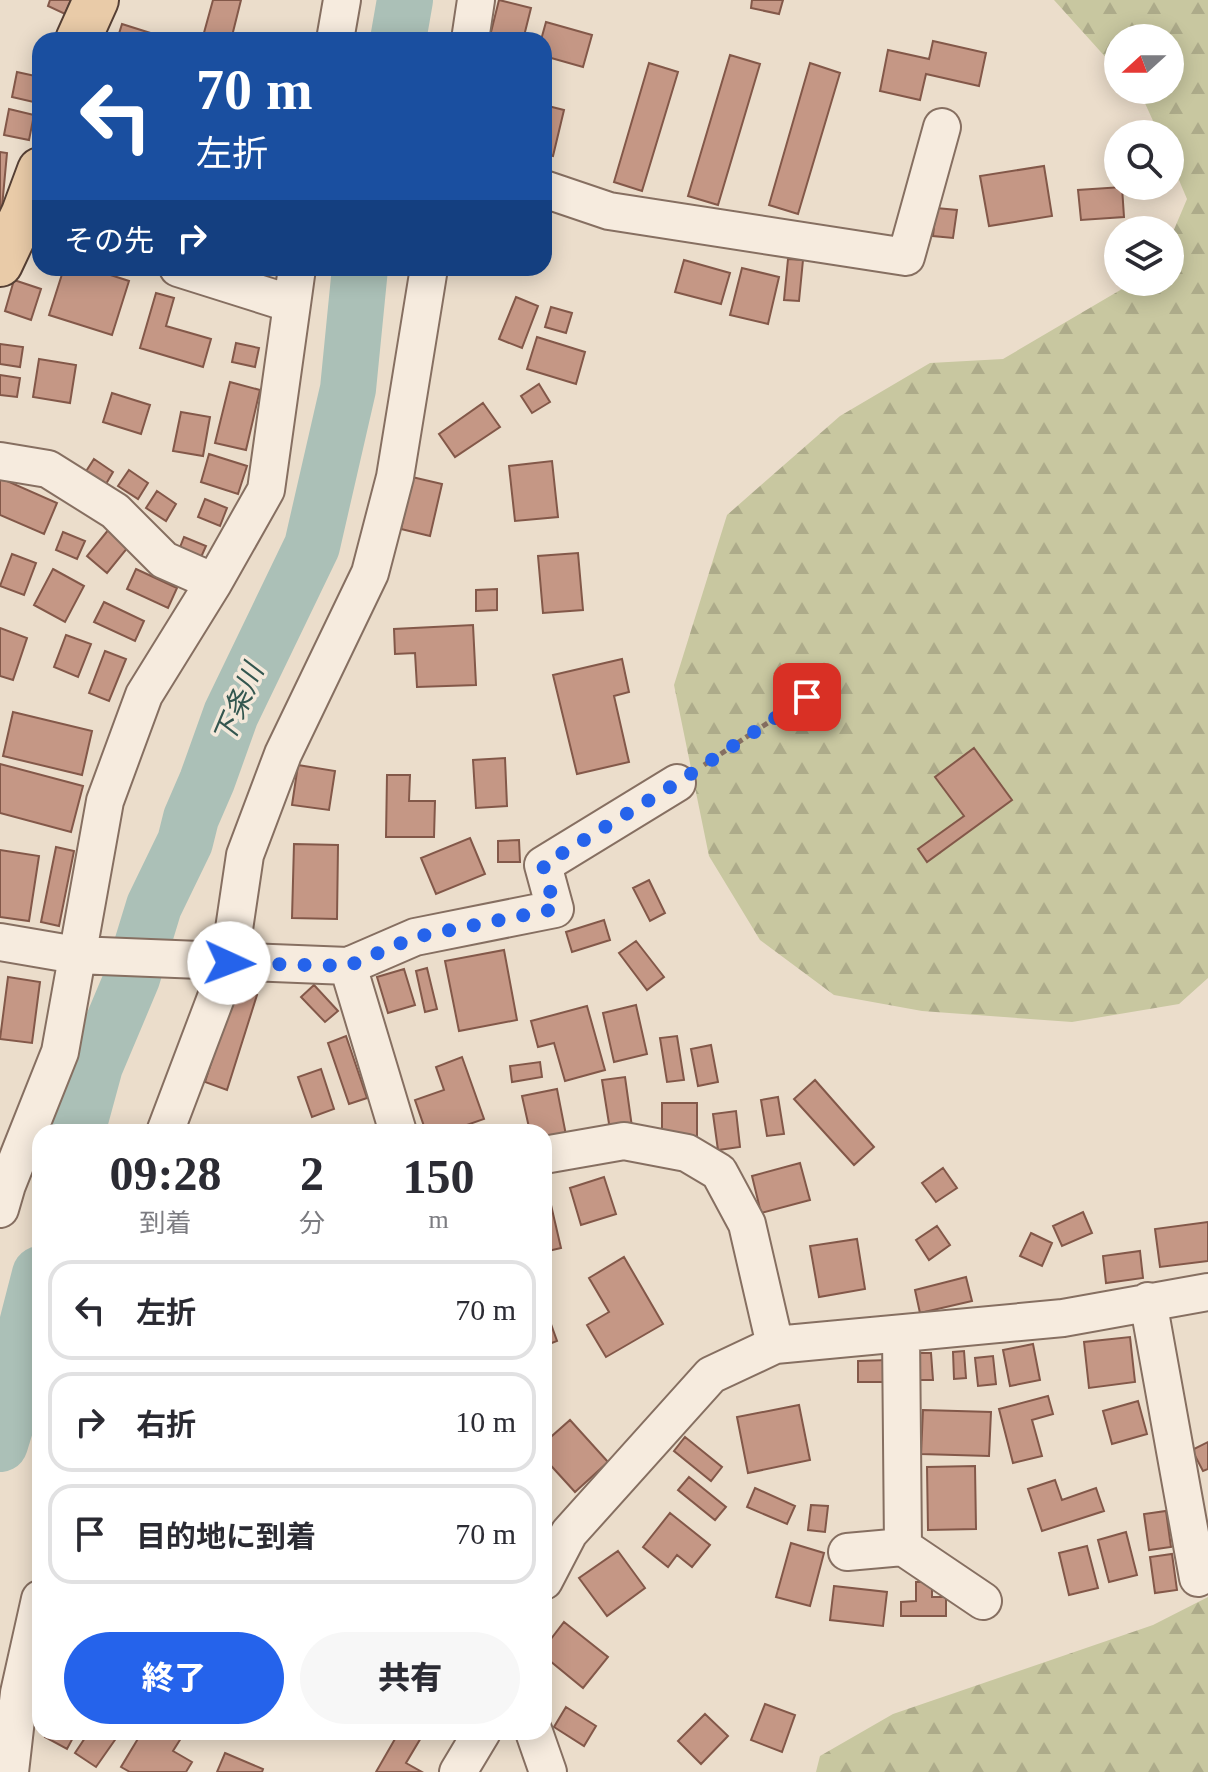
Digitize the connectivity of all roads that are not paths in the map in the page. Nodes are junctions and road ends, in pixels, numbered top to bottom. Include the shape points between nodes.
1 (96, 0) edge
2 (342, 0) edge
3 (476, 0) edge
4 (82, 32) edge
5 (336, 32) edge
6 (471, 32) edge
7 (942, 127) dead end
8 (552, 192) edge
9 (32, 217) edge
10 (0, 264) edge
11 (203, 276) edge
12 (296, 276) edge
13 (428, 276) edge
14 (292, 304) junction
15 (0, 461) edge
16 (214, 582) junction
17 (677, 783) road end
18 (0, 942) edge
19 (76, 955) junction
20 (229, 963) junction
21 (348, 966) junction
22 (168, 1124) edge
23 (396, 1124) edge
24 (552, 1154) edge
25 (0, 1209) edge
26 (1208, 1292) edge
27 (1148, 1301) junction
28 (901, 1334) junction
29 (775, 1345) junction
30 (903, 1547) junction
31 (847, 1552) dead end
32 (552, 1566) edge
33 (1198, 1578) dead end
34 (983, 1601) dead end
35 (32, 1635) edge
36 (477, 1740) edge
37 (537, 1740) edge
38 (13, 1767) edge
39 (458, 1772) edge
40 (548, 1772) edge

1 - 4 main road
2 - 5 street
3 - 6 street
7 - 8 street via 906,257 609,211
9 - 10 main road
11 - 14 street
12 - 14 street
13 - 20 street via 395,477 370,573 283,754 245,855
14 - 16 street via 266,490
15 - 16 street via 48,469 115,511 164,560
16 - 19 street via 144,695 105,801
17 - 21 street via 543,865 555,909 415,937
18 - 19 street
19 - 20 street
19 - 25 street via 60,1052
20 - 21 street
20 - 22 street
21 - 23 street
24 - 29 street via 624,1141 687,1153 719,1172 747,1224
26 - 27 street
27 - 28 street via 1063,1318
27 - 33 street
28 - 29 street
28 - 30 street
29 - 32 street via 711,1375 569,1533
30 - 31 street
30 - 34 street
35 - 38 street via 19,1693
36 - 39 street
37 - 40 street

